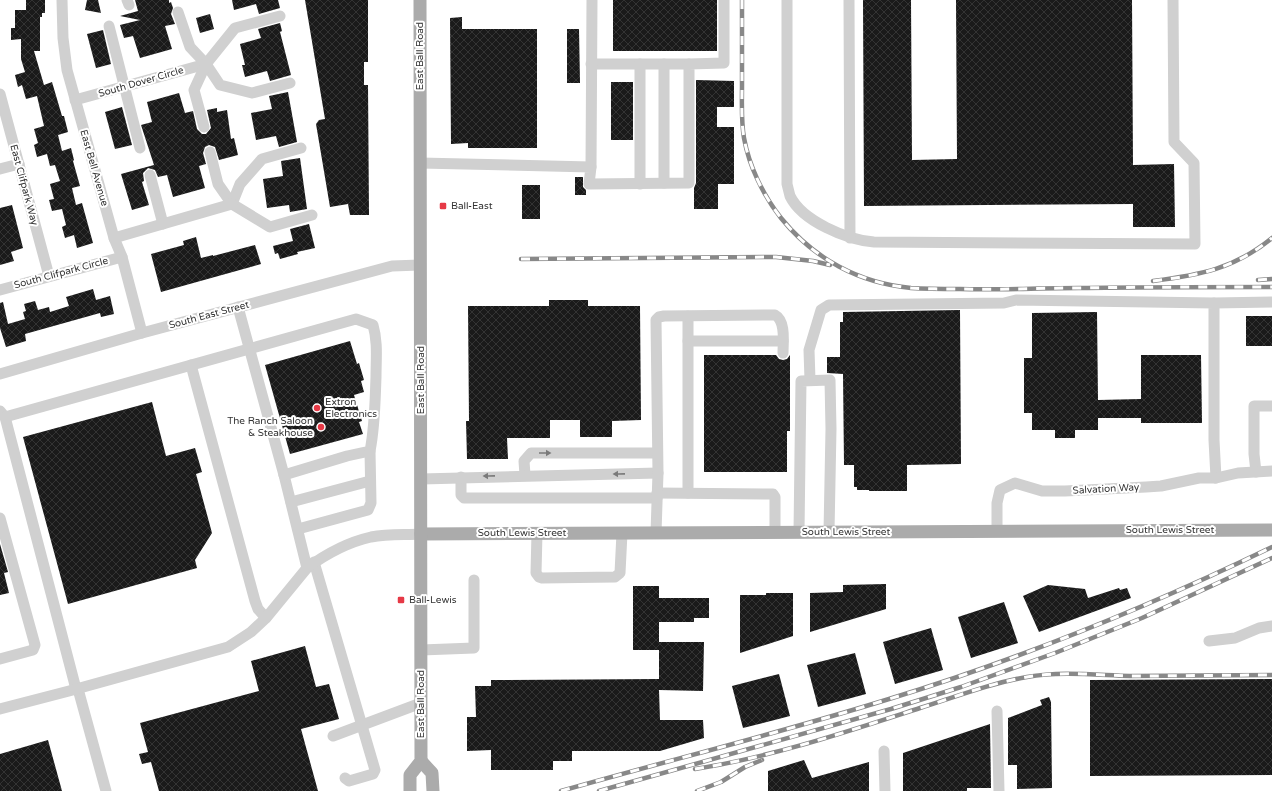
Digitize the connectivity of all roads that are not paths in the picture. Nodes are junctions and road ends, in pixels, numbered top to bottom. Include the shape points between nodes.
1 (62, 0) edge
2 (420, 0) edge
3 (592, 0) edge
4 (724, 0) edge
5 (787, 0) edge
6 (849, 0) edge
7 (1173, 0) edge
8 (178, 12) dead end
9 (280, 16) dead end
10 (109, 26) dead end
11 (206, 64) junction
12 (591, 64) junction
13 (640, 64) junction
14 (664, 64) junction
15 (689, 64) junction
16 (290, 83) dead end
17 (125, 87) junction
18 (0, 94) edge
19 (75, 100) junction
20 (204, 127) dead end
21 (140, 148) dead end
22 (300, 148) dead end
23 (210, 152) dead end
24 (420, 163) junction
25 (18, 164) junction
26 (591, 167) junction
27 (0, 169) edge
28 (150, 175) dead end
29 (664, 183) junction
30 (640, 184) junction
31 (232, 204) junction
32 (312, 216) dead end
33 (163, 224) junction
34 (114, 238) junction
35 (850, 238) junction
36 (122, 257) junction
37 (420, 265) junction
38 (49, 276) junction
39 (0, 290) edge
40 (1272, 302) edge
41 (1214, 303) junction
42 (238, 307) junction
43 (688, 316) junction
44 (142, 333) junction
45 (688, 341) junction
46 (783, 341) junction
47 (248, 348) junction
48 (783, 353) dead end
49 (191, 364) junction
50 (0, 374) edge
51 (810, 380) junction
52 (1272, 406) edge
53 (2, 414) edge
54 (370, 451) junction
55 (658, 453) junction
56 (1272, 471) edge
57 (1256, 472) junction
58 (658, 473) junction
59 (284, 474) junction
60 (525, 475) junction
61 (461, 477) junction
62 (1216, 478) junction
63 (421, 479) junction
64 (370, 481) junction
65 (688, 493) junction
66 (657, 496) junction
67 (291, 502) junction
68 (0, 518) edge
69 (298, 529) junction
70 (1272, 530) edge
71 (997, 531) junction
72 (776, 532) junction
73 (799, 532) junction
74 (829, 532) junction
75 (537, 533) junction
76 (622, 533) junction
77 (656, 533) junction
78 (421, 534) junction
79 (311, 565) junction
80 (474, 580) dead end
81 (266, 618) junction
82 (1272, 626) edge
83 (1209, 641) dead end
84 (421, 650) junction
85 (0, 659) edge
86 (77, 689) junction
87 (421, 703) junction
88 (0, 709) edge
89 (997, 711) dead end
90 (362, 726) junction
91 (333, 736) dead end
92 (884, 750) dead end
93 (421, 761) junction
94 (344, 778) dead end
95 (106, 791) edge
96 (409, 791) edge
97 (432, 791) edge
98 (885, 791) edge
99 (999, 791) edge

1 - 19 street, East Bell Avenue via 66,70
2 - 24 main road, East Ball Road
3 - 12 street
4 - 15 street via 724,63
5 - 35 street via 787,184 790,196 798,207 818,224
6 - 35 street
7 - 35 street via 1174,142 1194,163 1195,244 862,242
8 - 11 street via 190,47
9 - 11 street via 235,28
10 - 17 street
11 - 16 street via 220,85 252,93
11 - 17 street, South Dover Circle
11 - 20 street via 194,90
12 - 13 street
12 - 26 street
13 - 14 street
13 - 30 street
14 - 15 street
14 - 29 street
15 - 29 street via 689,183
17 - 19 street, South Dover Circle
17 - 21 street
18 - 25 street, East Clifpark Way
19 - 34 street, East Bell Avenue
22 - 31 street via 262,159 240,184
23 - 31 street via 218,184
24 - 26 street
24 - 37 main road, East Ball Road
25 - 27 street
25 - 38 street, East Clifpark Way
26 - 30 street via 590,184
28 - 33 street
29 - 30 street
31 - 32 street via 270,227
31 - 33 street
33 - 34 street
34 - 36 street, East Bell Avenue
36 - 38 street, South Clifpark Circle
36 - 44 street, East Bell Avenue
37 - 42 street, South East Street via 392,266
37 - 63 main road, East Ball Road
38 - 39 street, South Clifpark Circle
40 - 41 street
41 - 51 street via 1016,300 1004,303 829,305 820,310 808,350
41 - 62 street
42 - 44 street, South East Street
42 - 47 street
43 - 45 street
43 - 46 street via 775,315 782,324
43 - 55 street via 664,316 656,320
44 - 50 street, South East Street
45 - 46 street
45 - 65 street
46 - 48 street
47 - 49 street
47 - 54 street via 356,319 372,325 376,337 376,350 374,428
47 - 59 street
49 - 53 street
49 - 81 street via 255,602
51 - 73 street via 801,381
51 - 74 street via 830,380
52 - 57 street via 1254,406
53 - 86 street
54 - 59 street
54 - 64 street
55 - 58 street
60 -> 55 street via 524,461 531,453
56 - 57 street
57 - 62 street
58 -> 60 street
58 - 66 street
59 - 67 street
60 -> 61 street
61 - 63 street
61 - 66 street via 461,494 464,498
62 - 71 street, Salvation Way via 1199,478 1161,486 1066,491 1042,491 1015,483 1000,490 997,503
63 - 78 main road, East Ball Road
64 - 67 street
64 - 69 street via 371,503 368,510
65 - 66 street
65 - 72 street via 773,494
66 - 77 street
67 - 69 street
68 - 85 street via 35,645 33,650
69 - 79 street
70 - 71 main road, South Lewis Street
71 - 74 main road, South Lewis Street
72 - 73 main road, South Lewis Street
72 - 77 main road, South Lewis Street
73 - 74 main road, South Lewis Street
75 - 76 main road, South Lewis Street
75 - 76 street via 536,573 542,578 549,578 618,576
75 - 78 main road, South Lewis Street
76 - 77 main road, South Lewis Street
78 - 79 street via 371,537 341,548
78 - 84 main road, East Ball Road
79 - 81 street
79 - 90 street
80 - 84 street via 474,648
81 - 86 street via 251,632 228,647
82 - 83 street via 1259,628 1235,638
84 - 87 main road, East Ball Road
86 - 88 street
86 - 95 street
87 - 90 street
87 - 93 main road, East Ball Road
89 - 99 street
90 - 91 street
90 - 94 street via 375,770 373,774 349,781
92 - 98 street
93 - 96 main road via 410,775
93 - 97 main road via 432,773

